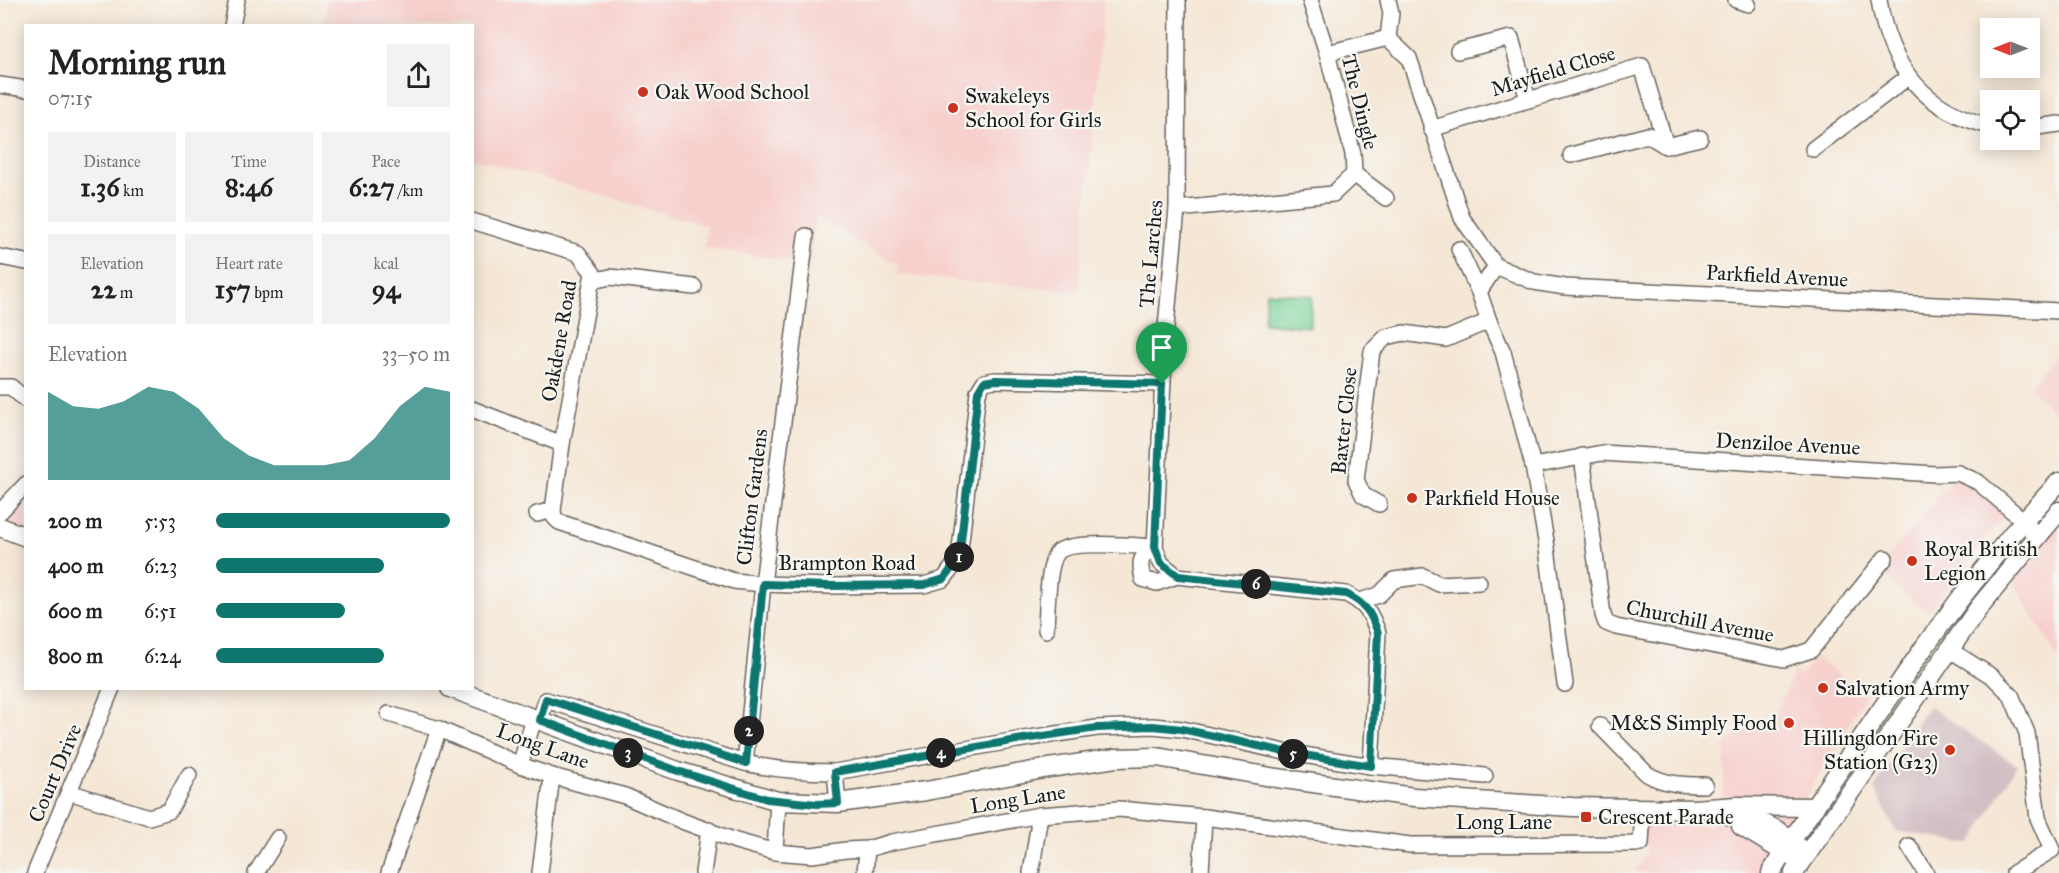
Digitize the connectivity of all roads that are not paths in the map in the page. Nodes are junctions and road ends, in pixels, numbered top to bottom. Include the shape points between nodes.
1 (237, 0) edge
2 (1178, 0) edge
3 (1310, 0) edge
4 (1388, 0) edge
5 (1879, 0) edge
6 (232, 24) edge
7 (1388, 38) junction
8 (1458, 51) dead end
9 (1327, 52) junction
10 (1908, 77) junction
11 (0, 85) edge
12 (24, 89) edge
13 (1528, 100) junction
14 (1980, 123) edge
15 (2059, 123) edge
16 (2040, 126) edge
17 (1431, 129) junction
18 (1700, 138) dead end
19 (1666, 146) junction
20 (1813, 149) dead end
21 (1571, 155) dead end
22 (1354, 174) junction
23 (1386, 198) dead end
24 (1178, 209) junction
25 (474, 222) edge
26 (806, 236) dead end
27 (1459, 249) dead end
28 (0, 257) edge
29 (24, 262) edge
30 (1496, 266) junction
31 (592, 280) junction
32 (694, 287) dead end
33 (1479, 292) junction
34 (2059, 310) edge
35 (1489, 321) junction
36 (1162, 384) junction
37 (0, 387) edge
38 (24, 397) edge
39 (474, 410) edge
40 (562, 444) junction
41 (1582, 456) junction
42 (1533, 466) junction
43 (2059, 482) edge
44 (24, 486) edge
45 (1378, 504) dead end
46 (553, 510) junction
47 (0, 512) edge
48 (2059, 512) edge
49 (537, 514) dead end
50 (2024, 521) junction
51 (0, 527) edge
52 (24, 536) edge
53 (2034, 541) junction
54 (1155, 547) junction
55 (1885, 558) dead end
56 (1178, 576) junction
57 (1479, 582) dead end
58 (763, 584) junction
59 (1960, 600) junction
60 (1360, 601) junction
61 (1980, 606) junction
62 (1046, 630) dead end
63 (1950, 650) junction
64 (1569, 675) dead end
65 (111, 690) edge
66 (456, 690) edge
67 (389, 714) dead end
68 (537, 719) junction
69 (1600, 726) dead end
70 (439, 729) junction
71 (746, 763) junction
72 (520, 765) junction
73 (1371, 766) junction
74 (835, 772) junction
75 (189, 775) dead end
76 (552, 776) junction
77 (1485, 776) dead end
78 (1681, 785) junction
79 (1705, 785) dead end
80 (69, 792) junction
81 (778, 801) junction
82 (838, 803) junction
83 (1643, 807) junction
84 (1815, 807) junction
85 (1693, 810) junction
86 (1040, 816) junction
87 (1204, 817) junction
88 (709, 830) junction
89 (278, 838) dead end
90 (1788, 845) junction
91 (1909, 846) dead end
92 (867, 849) junction
93 (2056, 850) edge
94 (775, 852) junction
95 (1800, 864) edge
96 (39, 872) edge
97 (256, 873) edge
98 (389, 873) edge
99 (540, 873) edge
100 (703, 873) edge
101 (865, 873) edge
102 (1031, 873) edge
103 (1201, 873) edge
104 (1772, 873) edge
105 (1926, 873) edge
106 (2014, 873) edge

1 - 6 street
2 - 24 street, The Larches
3 - 9 street, The Dingle
4 - 7 street
5 - 10 street via 1887,34
7 - 9 street
7 - 17 street via 1409,58
8 - 13 street via 1511,38
9 - 22 street, The Dingle via 1353,154
10 - 14 street via 1954,114
10 - 20 street
11 - 12 street
13 - 17 street, Mayfield Close
13 - 19 street, Mayfield Close via 1642,66
15 - 16 street
17 - 30 street via 1462,218
18 - 19 street
19 - 21 street via 1648,135
22 - 23 street
22 - 24 street, The Dingle via 1333,194
24 - 36 street, The Larches
25 - 31 street, Oakdene Road via 578,253 593,273
26 - 58 street, Clifton Gardens
27 - 33 street
28 - 29 street
30 - 33 street
30 - 34 street, Parkfield Avenue via 1534,282 1565,287
31 - 32 street via 610,277
31 - 40 street, Oakdene Road
33 - 35 street
35 - 42 street via 1503,352
35 - 45 street, Baxter Close via 1446,339 1404,333 1386,337 1372,351 1356,480 1363,495
36 - 54 street, The Larches
36 - 58 street, Brampton Road via 984,382 978,392 959,558 944,579 924,585
37 - 38 street via 11,387
39 - 40 street
40 - 46 street, Oakdene Road
41 - 42 street, Denziloe Avenue
41 - 50 street, Denziloe Avenue via 1602,453 1958,473 1978,482
41 - 55 street, Churchill Avenue via 1603,615 1606,623 1616,627 1784,659 1811,650
42 - 64 street
43 - 50 main road
44 - 47 street
46 - 49 street
46 - 58 street via 559,522 734,581
48 - 53 main road
50 - 53 street
50 - 59 main road
51 - 52 main road
53 - 61 main road
54 - 56 street via 1161,563
54 - 56 street, The Larches via 1144,554 1140,566 1143,579 1157,583
54 - 62 street via 1071,545 1058,552 1050,569
56 - 60 street, The Larches via 1346,594
57 - 60 street via 1439,584 1423,576 1394,580 1379,595
58 - 71 street, Clifton Gardens
59 - 61 street via 1967,606
59 - 84 main road
60 - 73 street via 1372,616 1378,633
61 - 63 main road
63 - 93 street via 1993,677 2011,695 2027,733 2038,818
63 - 95 main road
65 - 80 street, Court Drive
66 - 68 main road, Long Lane
67 - 70 street, Long Lane
68 - 71 street, Long Lane via 546,699
68 - 72 street
68 - 81 main road, Long Lane via 678,771
69 - 78 street via 1647,774
70 - 72 street, Long Lane
70 - 98 street
71 - 74 street, Long Lane
72 - 76 street, Long Lane
73 - 74 street, Long Lane via 1153,726 1097,728
73 - 77 street, Long Lane
74 - 82 street
75 - 80 street via 169,811 149,817
76 - 88 street, Long Lane via 625,796
76 - 99 street
78 - 79 street
78 - 85 street
80 - 96 street, Court Drive
81 - 82 main road, Long Lane
81 - 94 street
82 - 83 main road, Long Lane via 1104,760 1157,757 1399,796 1573,807
83 - 85 main road, Long Lane
83 - 87 street, Long Lane via 1641,844 1410,845
84 - 85 main road, Long Lane
84 - 90 main road
85 - 90 main road, Long Lane
86 - 87 street, Long Lane via 1119,809
86 - 92 street, Long Lane
86 - 102 street
87 - 103 street
88 - 94 street, Long Lane
88 - 100 street
89 - 97 street
90 - 95 main road, Long Lane
90 - 104 main road
91 - 105 street
92 - 94 street, Long Lane via 812,855
92 - 101 street
93 - 106 street

